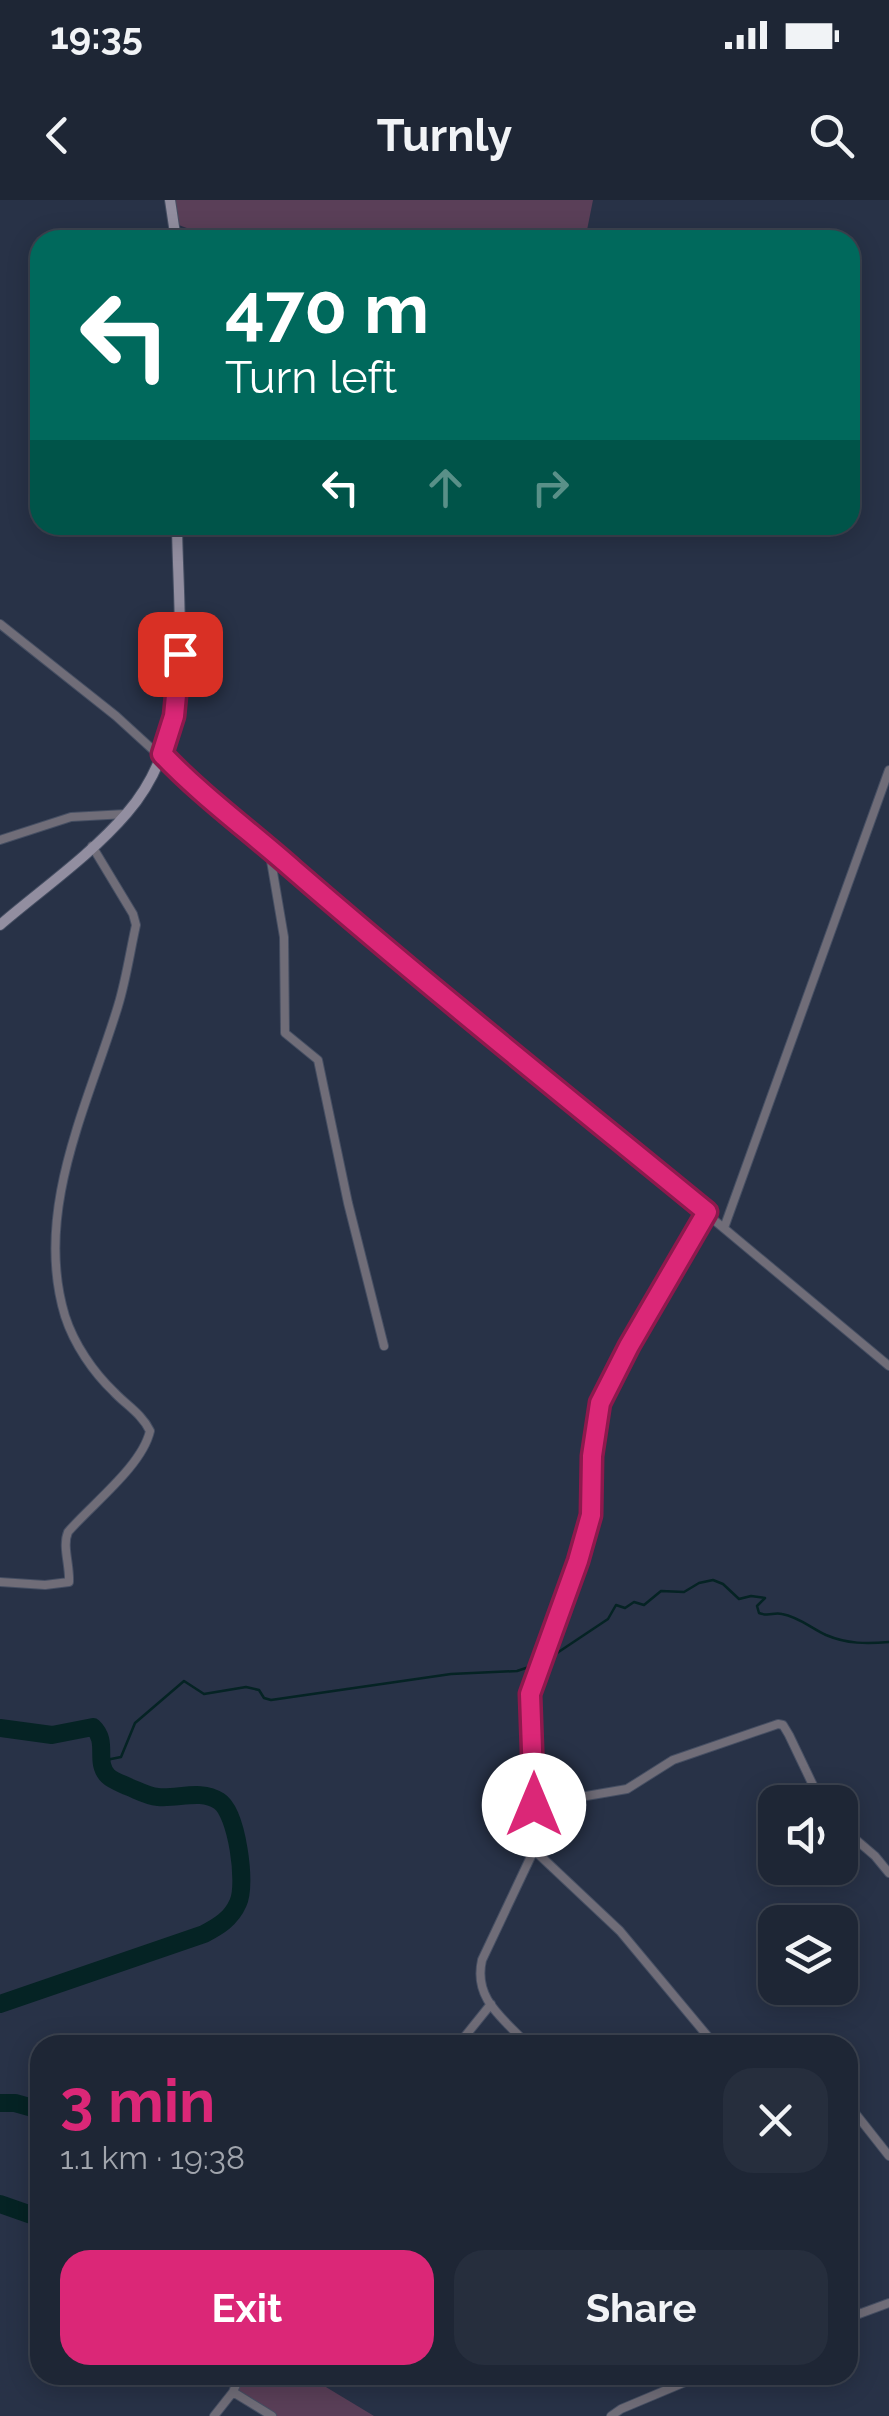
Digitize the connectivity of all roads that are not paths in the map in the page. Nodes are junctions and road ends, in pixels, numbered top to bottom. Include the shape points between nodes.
1 (170, 200) edge
2 (174, 230) edge
3 (177, 535) edge
4 (0, 624) edge
5 (162, 754) junction
6 (889, 770) edge
7 (126, 814) junction
8 (0, 840) edge
9 (92, 846) junction
10 (270, 849) junction
11 (0, 925) edge
12 (707, 1212) junction
13 (724, 1228) junction
14 (384, 1346) dead end
15 (889, 1366) edge
16 (0, 1582) edge
17 (813, 1785) edge
18 (534, 1805) junction
19 (858, 1841) edge
20 (534, 1850) junction
21 (889, 1873) edge
22 (491, 2004) junction
23 (466, 2035) edge
24 (519, 2035) edge
25 (707, 2035) edge
26 (858, 2117) edge
27 (889, 2156) edge
28 (889, 2303) edge
29 (858, 2314) edge
30 (236, 2385) edge
31 (680, 2385) edge
32 (233, 2392) junction
33 (214, 2416) edge
34 (272, 2416) edge
35 (611, 2416) edge

1 - 2 main road
3 - 5 main road via 178,673
4 - 5 street
5 - 7 main road
5 - 10 street
6 - 13 street
7 - 8 street via 72,817
7 - 9 main road
9 - 11 main road
9 - 16 street via 136,925 120,1002 58,1200 56,1253 65,1316 77,1344 150,1431 132,1464 68,1532 68,1582
10 - 12 street via 422,982
10 - 14 street via 284,938 285,1033 318,1060
12 - 13 street
12 - 18 street via 600,1403 591,1515 530,1694
13 - 15 street
17 - 18 street via 778,1724 673,1760 626,1788
18 - 20 street
19 - 21 street
20 - 22 street via 482,1960 478,1979
20 - 25 street via 620,1930
22 - 23 street
22 - 24 street
26 - 27 street
28 - 29 street
30 - 32 street
31 - 35 street
32 - 33 street
32 - 34 street

